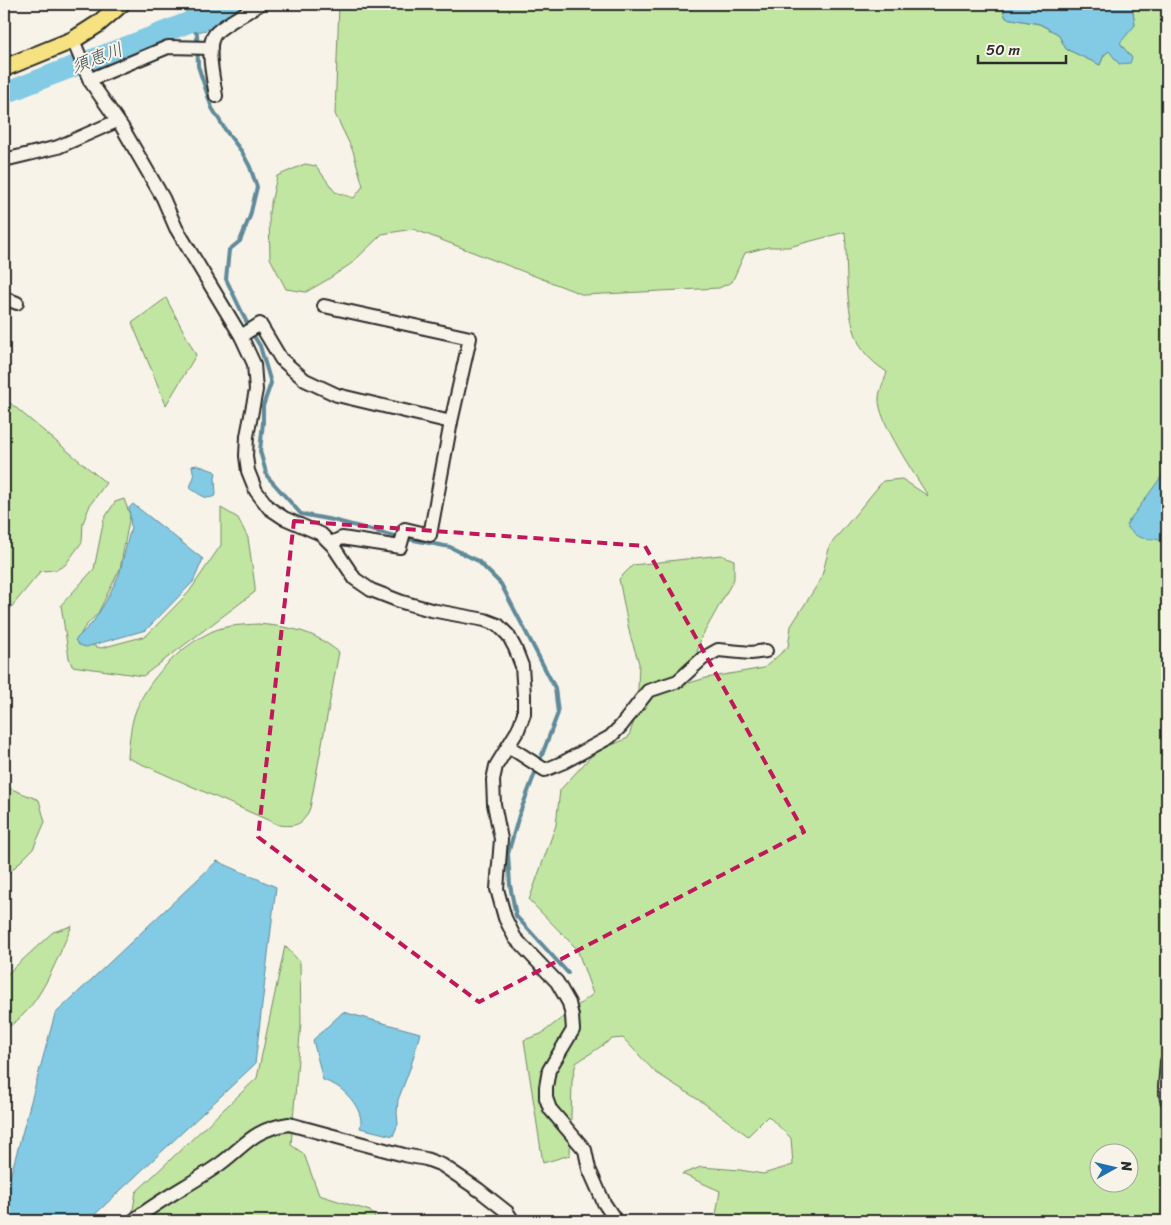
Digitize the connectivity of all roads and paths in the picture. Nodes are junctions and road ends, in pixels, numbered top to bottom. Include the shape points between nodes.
1 (121, 4) edge
2 (260, 4) edge
3 (75, 45) junction
4 (211, 48) junction
5 (4, 68) edge
6 (90, 81) junction
7 (216, 96) dead end
8 (117, 121) junction
9 (4, 160) edge
10 (4, 298) edge
11 (17, 303) dead end
12 (324, 306) dead end
13 (241, 336) junction
14 (451, 422) junction
15 (330, 543) junction
16 (766, 651) dead end
17 (508, 746) junction
18 (1167, 1061) edge
19 (1167, 1100) edge
20 (133, 1221) edge
21 (513, 1221) edge
22 (616, 1221) edge

1 - 3 main road
2 - 4 street via 217,32
3 - 5 main road
3 - 6 street
4 - 6 street via 168,47
4 - 7 street
6 - 8 street
8 - 9 street via 58,147
8 - 13 street
10 - 11 street
12 - 14 street via 470,338
13 - 14 street via 260,324 281,359 305,380 337,395
13 - 15 street via 254,364 256,378 246,456 256,491 269,508 321,534
14 - 15 street via 430,535 405,529 400,547 342,538
15 - 17 street via 355,579 371,590 402,602 498,624 508,636 522,666 524,714
16 - 17 street via 718,650 702,659 678,681 648,691 622,726 610,736 545,770
17 - 22 street via 496,766 493,780 501,839 498,889 514,938 557,982 569,1003 573,1030 549,1070 546,1098 550,1109 585,1150 589,1169
18 - 19 street
20 - 21 street via 151,1206 220,1164 258,1133 288,1124 442,1165 507,1212

